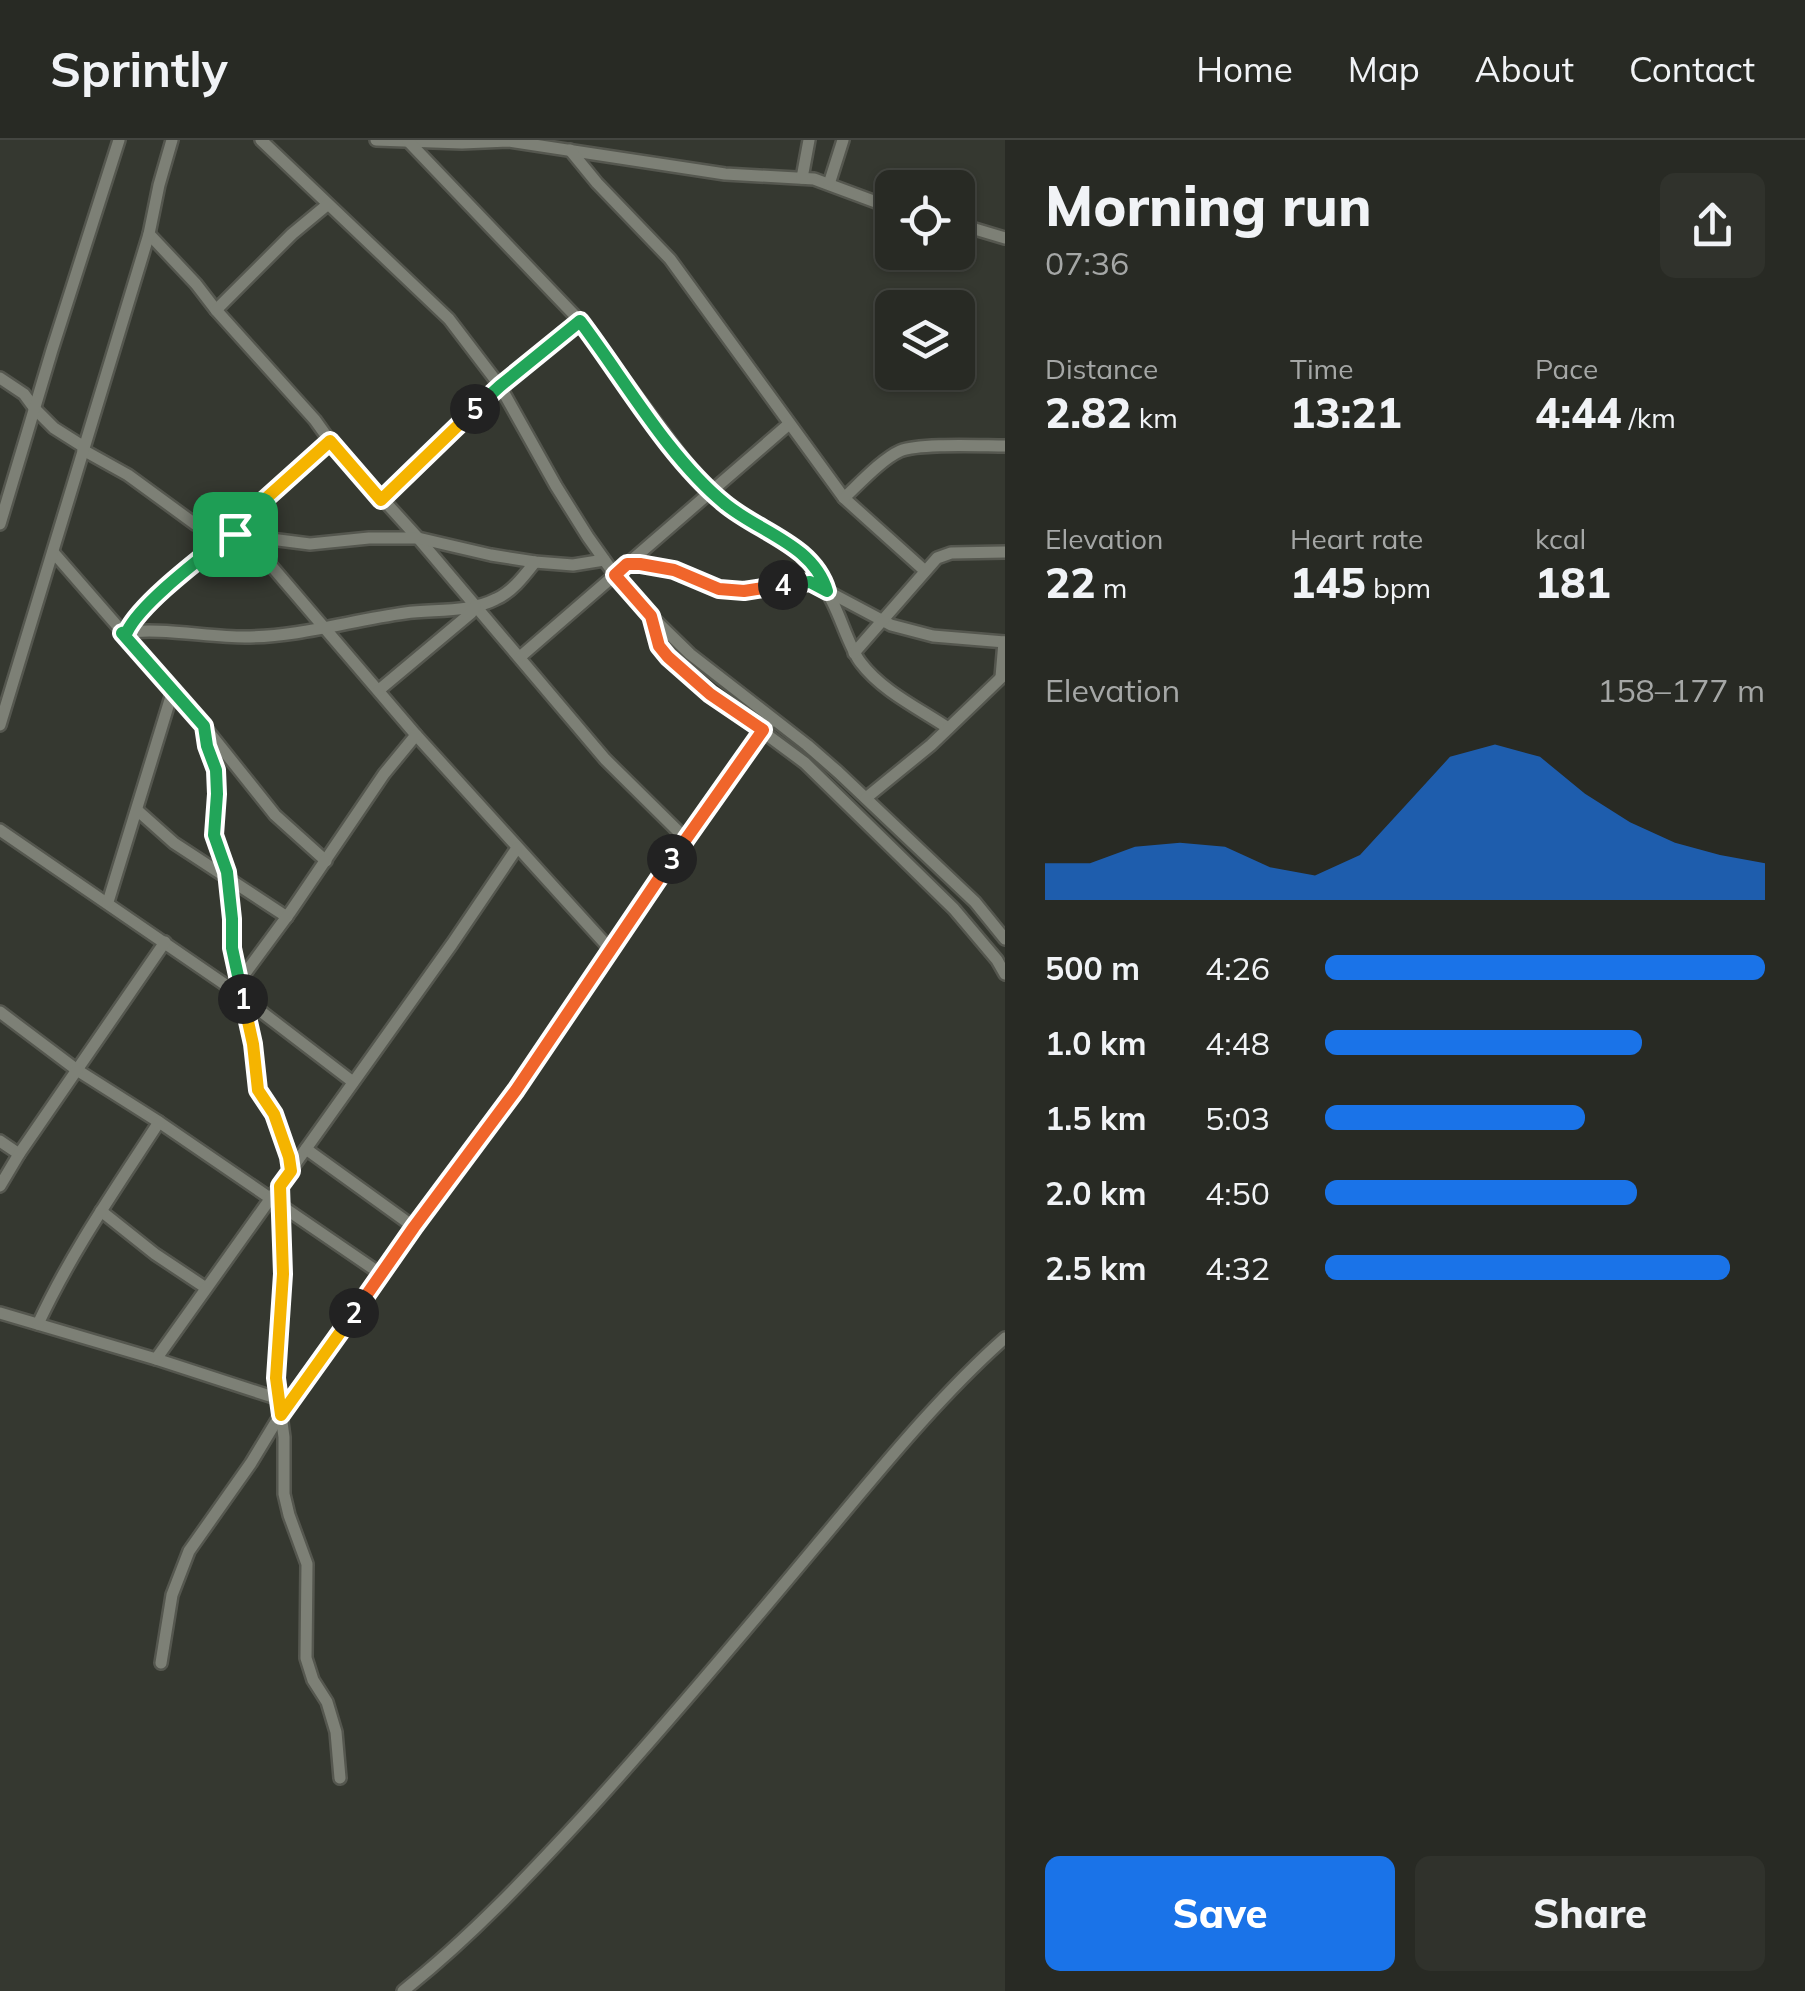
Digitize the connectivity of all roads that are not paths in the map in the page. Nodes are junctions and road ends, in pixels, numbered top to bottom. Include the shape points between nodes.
1 (120, 140) edge
2 (172, 140) edge
3 (261, 140) edge
4 (376, 140) edge
5 (508, 140) edge
6 (809, 140) edge
7 (843, 140) edge
8 (408, 142) edge
9 (570, 150) junction
10 (802, 178) junction
11 (829, 184) junction
12 (875, 202) edge
13 (326, 205) junction
14 (975, 229) edge
15 (149, 234) junction
16 (1005, 238) edge
17 (216, 310) junction
18 (580, 321) junction
19 (0, 378) edge
20 (500, 386) junction
21 (35, 409) junction
22 (789, 424) junction
23 (330, 441) junction
24 (1005, 446) edge
25 (83, 449) junction
26 (710, 491) junction
27 (844, 498) junction
28 (381, 500) junction
29 (0, 524) edge
30 (238, 533) junction
31 (418, 538) junction
32 (53, 552) junction
33 (1005, 552) edge
34 (604, 560) junction
35 (535, 562) junction
36 (627, 564) junction
37 (924, 570) junction
38 (615, 575) junction
39 (827, 591) junction
40 (475, 606) junction
41 (651, 616) junction
42 (882, 619) junction
43 (324, 629) junction
44 (125, 633) junction
45 (1004, 642) edge
46 (854, 652) junction
47 (520, 657) junction
48 (1003, 675) edge
49 (173, 690) junction
50 (379, 690) junction
51 (772, 719) junction
52 (0, 726) edge
53 (204, 726) junction
54 (948, 728) junction
55 (763, 730) junction
56 (416, 735) junction
57 (866, 798) junction
58 (137, 810) junction
59 (0, 830) edge
60 (686, 839) junction
61 (517, 848) junction
62 (326, 861) junction
63 (228, 879) junction
64 (108, 902) junction
65 (287, 917) junction
66 (1005, 939) edge
67 (165, 942) junction
68 (610, 949) junction
69 (1005, 974) edge
70 (238, 989) junction
71 (0, 1012) edge
72 (77, 1070) junction
73 (353, 1082) junction
74 (159, 1122) junction
75 (0, 1141) edge
76 (306, 1149) junction
77 (19, 1154) junction
78 (291, 1171) junction
79 (0, 1186) edge
80 (276, 1203) junction
81 (101, 1212) junction
82 (414, 1227) junction
83 (380, 1274) junction
84 (206, 1288) junction
85 (0, 1313) edge
86 (38, 1324) junction
87 (1005, 1338) edge
88 (156, 1359) junction
89 (283, 1401) junction
90 (281, 1415) junction
91 (162, 1662) dead end
92 (340, 1778) dead end
93 (403, 1991) edge

1 - 21 street
2 - 15 street
3 - 13 street
4 - 8 street
5 - 8 street
5 - 9 street
6 - 10 street
7 - 11 street
8 - 18 street
9 - 10 street via 725,174
9 - 22 street via 670,258
10 - 11 street
11 - 12 street
13 - 17 street
13 - 20 street via 449,319
14 - 16 street
15 - 17 street
15 - 25 street
17 - 23 street
18 - 20 street
18 - 26 street
19 - 21 street
20 - 28 street
20 - 34 street
21 - 25 street
21 - 29 street
22 - 26 street
22 - 27 street
23 - 28 street
23 - 30 street
24 - 27 street via 907,449
25 - 30 street via 195,524
25 - 32 street
26 - 36 street
26 - 39 street via 800,552
27 - 37 street
28 - 31 street
30 - 31 street via 310,544
30 - 43 street
30 - 44 street via 189,568
31 - 35 street
31 - 40 street
32 - 44 street
32 - 52 street
33 - 37 street via 952,553
34 - 35 street
34 - 38 street
35 - 40 street via 503,596
36 - 38 street
36 - 39 street via 674,570 719,589 808,582
37 - 42 street
38 - 41 street
38 - 47 street
39 - 42 street
39 - 46 street
40 - 43 street
40 - 47 street
40 - 50 street
41 - 51 street
41 - 55 street via 668,657
42 - 45 street via 932,636
42 - 46 street
43 - 44 street via 251,637
43 - 50 street
44 - 49 street
45 - 48 street
46 - 54 street via 882,683
47 - 60 street via 604,759
48 - 54 street
49 - 53 street
49 - 58 street
50 - 56 street
51 - 55 street
51 - 57 street
53 - 62 street via 275,815
53 - 63 street via 216,770 214,835
54 - 57 street
55 - 60 street
55 - 69 street via 954,910
56 - 61 street
56 - 62 street
57 - 66 street
58 - 63 street
58 - 64 street
59 - 64 street
60 - 68 street
61 - 68 street
61 - 73 street
62 - 65 street
63 - 65 street
63 - 70 street
64 - 67 street
65 - 70 street
67 - 70 street
67 - 72 street
68 - 82 street
70 - 73 street
70 - 78 street via 258,1090 274,1114
71 - 72 street
72 - 74 street
72 - 77 street
73 - 76 street
74 - 80 street
74 - 81 street
75 - 77 street
76 - 78 street
76 - 82 street
77 - 79 street
78 - 80 street
80 - 83 street
80 - 84 street
80 - 89 street via 283,1274 276,1378
81 - 84 street
81 - 86 street
82 - 83 street
83 - 89 street
84 - 88 street
85 - 86 street
86 - 88 street
87 - 93 street via 902,1446 555,1848
88 - 89 street
89 - 90 street
90 - 91 street via 189,1552 172,1595
90 - 92 street via 286,1507 307,1564 306,1658 336,1732

